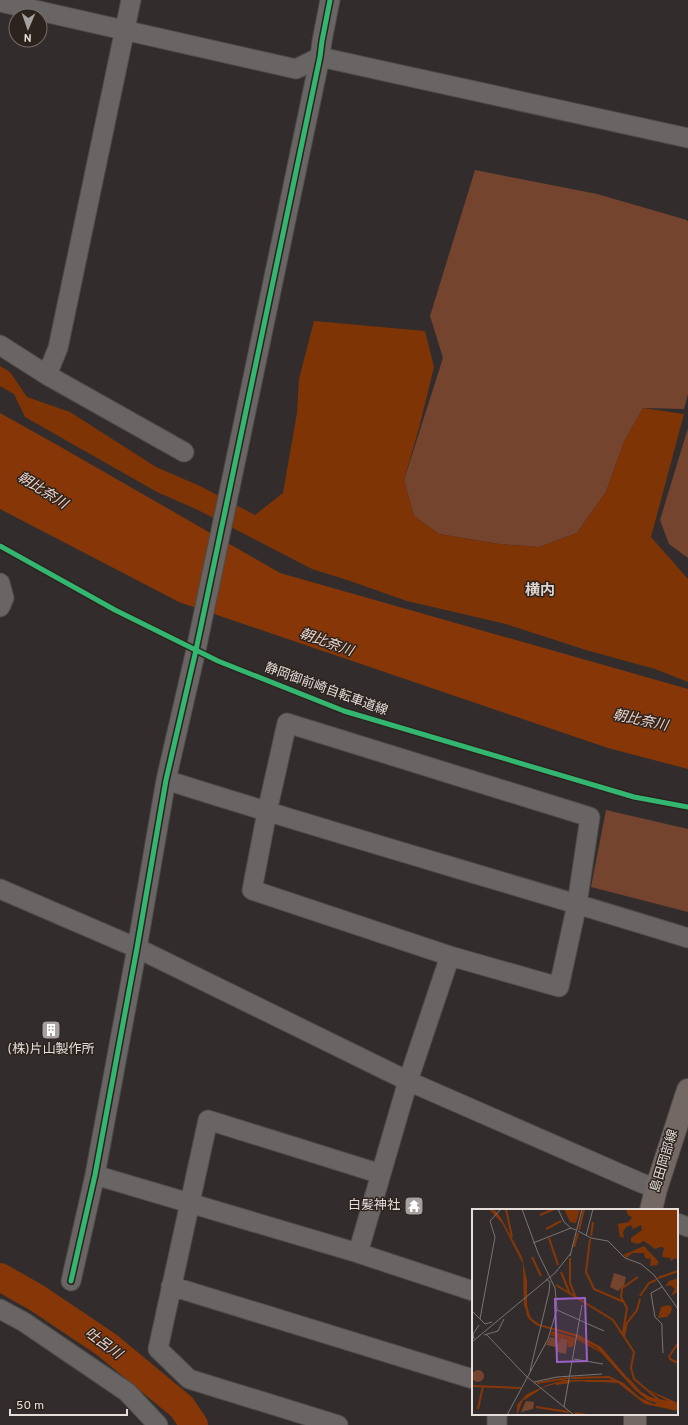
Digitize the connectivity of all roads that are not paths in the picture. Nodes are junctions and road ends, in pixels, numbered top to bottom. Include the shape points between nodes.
1 (131, 0) edge
2 (330, 0) edge
3 (0, 2) edge
4 (125, 29) junction
5 (321, 49) junction
6 (688, 138) edge
7 (0, 345) edge
8 (47, 375) junction
9 (184, 452) dead end
10 (0, 583) edge
11 (0, 607) edge
12 (166, 780) junction
13 (267, 812) junction
14 (0, 889) edge
15 (577, 904) junction
16 (688, 938) edge
17 (137, 948) junction
18 (450, 956) junction
19 (408, 1082) junction
20 (688, 1090) edge
21 (381, 1174) junction
22 (95, 1175) junction
23 (656, 1189) junction
24 (189, 1202) junction
25 (652, 1209) edge
26 (678, 1222) edge
27 (688, 1227) edge
28 (358, 1253) junction
29 (71, 1281) dead end
30 (171, 1286) junction
31 (472, 1291) edge
32 (0, 1309) edge
33 (472, 1379) edge
34 (634, 1415) edge
35 (298, 1419) edge
36 (158, 1425) edge
37 (338, 1425) edge
38 (635, 1425) edge

1 - 4 street
2 - 5 street
3 - 4 street
4 - 5 street via 296,69
4 - 8 street via 58,348
5 - 6 street
5 - 12 street via 196,649
7 - 8 street
8 - 9 street
10 - 11 street via 4,598
12 - 13 street
12 - 17 street
13 - 15 street
13 - 15 street via 287,723 590,817
13 - 18 street via 252,890
14 - 17 street
15 - 16 street
15 - 18 street via 559,987
17 - 19 street
17 - 22 street
18 - 19 street
19 - 21 street
19 - 23 street
20 - 23 main road, 島田岡部線
21 - 24 street via 208,1120
21 - 28 street
22 - 24 street
22 - 29 street
23 - 25 main road, 島田岡部線
24 - 28 street
24 - 30 street
26 - 27 street
28 - 31 street
30 - 33 street
30 - 35 street via 158,1349 189,1379
32 - 36 street via 24,1322 127,1392
34 - 38 main road
35 - 37 street

